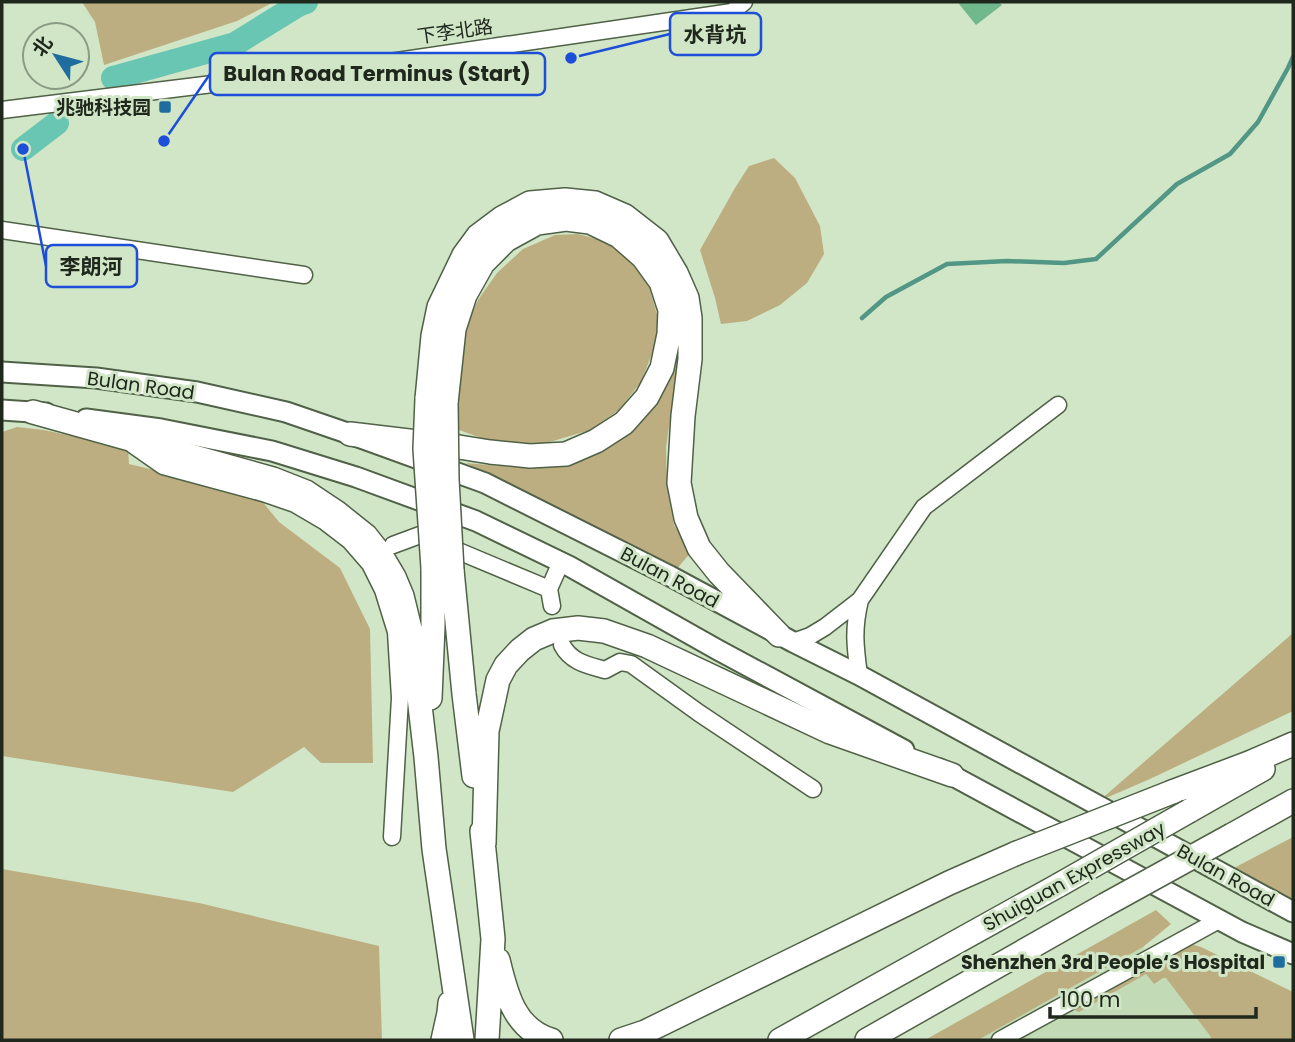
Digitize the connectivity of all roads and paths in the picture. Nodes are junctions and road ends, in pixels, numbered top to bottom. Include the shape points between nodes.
1 (744, 2) edge
2 (2, 110) edge
3 (2, 230) edge
4 (304, 275) dead end
5 (2, 359) edge
6 (2, 372) edge
7 (35, 374) junction
8 (437, 401) junction
9 (1058, 405) dead end
10 (2, 410) edge
11 (33, 412) junction
12 (2, 423) edge
13 (350, 434) junction
14 (123, 437) junction
15 (393, 545) dead end
16 (561, 562) junction
17 (443, 569) junction
18 (549, 589) junction
19 (860, 600) junction
20 (552, 606) dead end
21 (786, 638) junction
22 (562, 645) dead end
23 (859, 675) junction
24 (1293, 744) edge
25 (1293, 752) edge
26 (426, 757) junction
27 (952, 775) junction
28 (813, 789) dead end
29 (1293, 801) edge
30 (392, 837) dead end
31 (484, 843) junction
32 (1293, 912) edge
33 (1219, 920) junction
34 (493, 939) junction
35 (1270, 945) junction
36 (1293, 946) edge
37 (450, 954) junction
38 (1293, 954) edge
39 (443, 1040) edge
40 (462, 1040) edge
41 (487, 1040) edge
42 (551, 1040) edge
43 (621, 1040) edge
44 (780, 1040) edge
45 (867, 1040) edge
46 (1000, 1040) edge

1 - 2 street, 下李北路 via 732,12 390,62
3 - 4 street
5 - 7 main road
6 - 7 main road, Bulan Road
7 - 13 main road, Bulan Road via 197,392 286,412
8 - 13 highway via 465,295 483,262 506,240 537,223 590,222 619,236 643,257 661,282 670,310 662,368 647,397 624,424 596,441 566,454 530,456
8 - 17 highway, bridge via 447,479
8 - 21 highway via 433,336 439,307 478,236 530,204 565,200 595,204 625,216 657,242 687,298 690,359 679,483 686,518 699,548 719,573
9 - 19 street via 924,507
10 - 11 main road, Bulan Road
11 - 12 main road
11 - 14 highway
11 - 16 main road, Bulan Road via 161,429 272,451 476,521
13 - 21 main road, Bulan Road via 485,483
14 - 26 highway via 272,478 306,492 366,536 394,577 405,604
14 - 30 street via 163,466 295,504 324,521 372,563 396,632 400,698
15 - 18 street via 420,535
16 - 18 street
16 - 27 main road, Bulan Road
17 - 26 highway via 433,626
17 - 31 highway
18 - 20 street
19 - 21 street via 810,636
19 - 23 street via 854,642
21 - 23 main road, Bulan Road
22 - 28 street via 570,657 585,665 605,670 620,662 631,664
23 - 32 main road, Bulan Road
24 - 43 highway, bridge via 1017,853
25 - 44 highway, Shuiguan Expressway, bridge
26 - 37 highway
27 - 31 highway via 830,732 648,646 604,631 554,631 520,650 498,680 487,731
27 - 33 main road, Bulan Road
29 - 45 highway, Shuiguan Expressway, bridge
31 - 34 highway
33 - 35 main road, Bulan Road
33 - 46 street
34 - 41 highway
34 - 42 highway via 507,996 517,1014 531,1030
35 - 36 main road, Bulan Road
35 - 38 main road, Bulan Road
37 - 39 highway via 449,1013
37 - 40 highway

